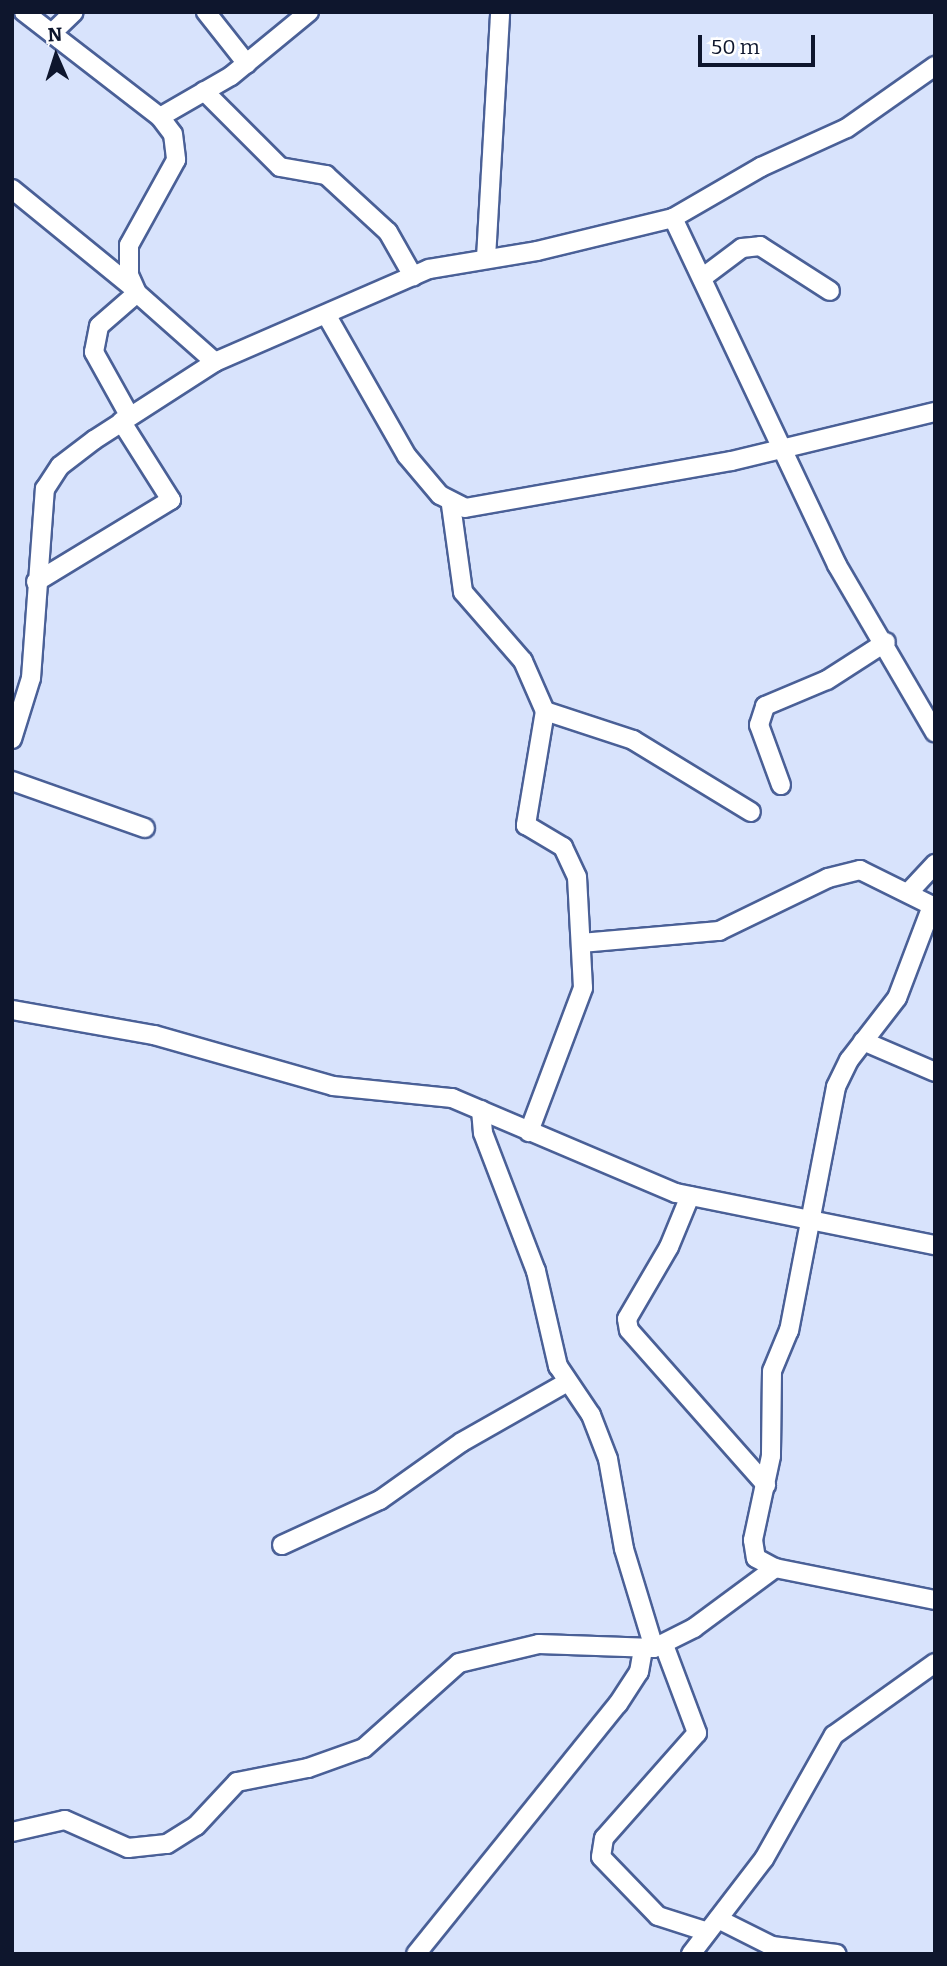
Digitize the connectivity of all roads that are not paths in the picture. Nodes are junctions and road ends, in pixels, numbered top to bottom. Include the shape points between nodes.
1 (24, 12) edge
2 (74, 12) edge
3 (206, 12) edge
4 (309, 12) edge
5 (500, 12) edge
6 (52, 33) junction
7 (247, 64) junction
8 (935, 66) edge
9 (204, 91) junction
10 (160, 117) junction
11 (12, 189) edge
12 (673, 218) junction
13 (486, 258) junction
14 (413, 276) junction
15 (702, 278) junction
16 (135, 290) junction
17 (830, 291) dead end
18 (327, 316) junction
19 (215, 362) junction
20 (935, 412) edge
21 (125, 418) junction
22 (784, 450) junction
23 (451, 505) junction
24 (36, 582) junction
25 (886, 642) junction
26 (545, 711) junction
27 (935, 733) edge
28 (12, 739) edge
29 (12, 781) edge
30 (781, 785) dead end
31 (751, 812) dead end
32 (145, 828) dead end
33 (935, 864) edge
34 (908, 893) junction
35 (933, 906) edge
36 (581, 943) junction
37 (12, 1010) edge
38 (863, 1041) junction
39 (935, 1072) edge
40 (481, 1110) junction
41 (530, 1132) junction
42 (690, 1196) junction
43 (810, 1220) junction
44 (935, 1245) edge
45 (566, 1382) junction
46 (766, 1485) junction
47 (282, 1545) dead end
48 (775, 1568) junction
49 (935, 1600) edge
50 (654, 1647) junction
51 (935, 1663) edge
52 (12, 1832) edge
53 (713, 1925) junction
54 (416, 1954) edge
55 (691, 1954) edge
56 (837, 1954) edge

1 - 6 street
2 - 6 street
3 - 7 street
4 - 7 street
5 - 13 street
6 - 10 street
7 - 9 street
8 - 12 street via 847,128 761,167
9 - 10 street
9 - 14 street via 280,167 326,175 388,232
10 - 16 street via 173,134 176,160 130,246
11 - 16 street
12 - 13 street
12 - 15 street
13 - 14 street
14 - 18 street
15 - 17 street via 742,248 760,246
15 - 22 street
16 - 19 street
16 - 21 street via 99,326 95,338 99,369
18 - 19 street
18 - 23 street via 407,456
19 - 21 street
20 - 22 street
21 - 24 street via 49,479
21 - 24 street via 171,500
22 - 23 street via 481,508
22 - 25 street via 837,565
23 - 26 street via 463,592 523,661
24 - 28 street via 31,678
25 - 27 street
25 - 30 street via 827,680 765,706 759,725
26 - 31 street via 633,740
26 - 36 street via 524,816 572,861
29 - 32 street
33 - 34 street
34 - 35 street
34 - 36 street via 866,871 851,871 719,931
35 - 38 street via 906,981
36 - 41 street via 576,1016
37 - 40 street via 154,1035 333,1086 433,1093
38 - 39 street
38 - 43 street via 836,1087
40 - 41 street
40 - 45 street via 483,1133 523,1228
41 - 42 street
42 - 43 street
42 - 46 street via 627,1324 686,1401
43 - 44 street
43 - 46 street via 789,1330 772,1371
45 - 47 street via 462,1442 380,1500
45 - 50 street via 591,1415 608,1459 624,1549
46 - 48 street via 753,1551
48 - 49 street
48 - 50 street
50 - 52 street via 539,1644 459,1663 364,1748 308,1768 237,1783 196,1826 167,1844 120,1846 65,1820
50 - 53 street via 697,1733 604,1838 601,1857 658,1916
50 - 54 street via 618,1704
51 - 53 street via 834,1735 775,1842
53 - 55 street
53 - 56 street via 772,1946

